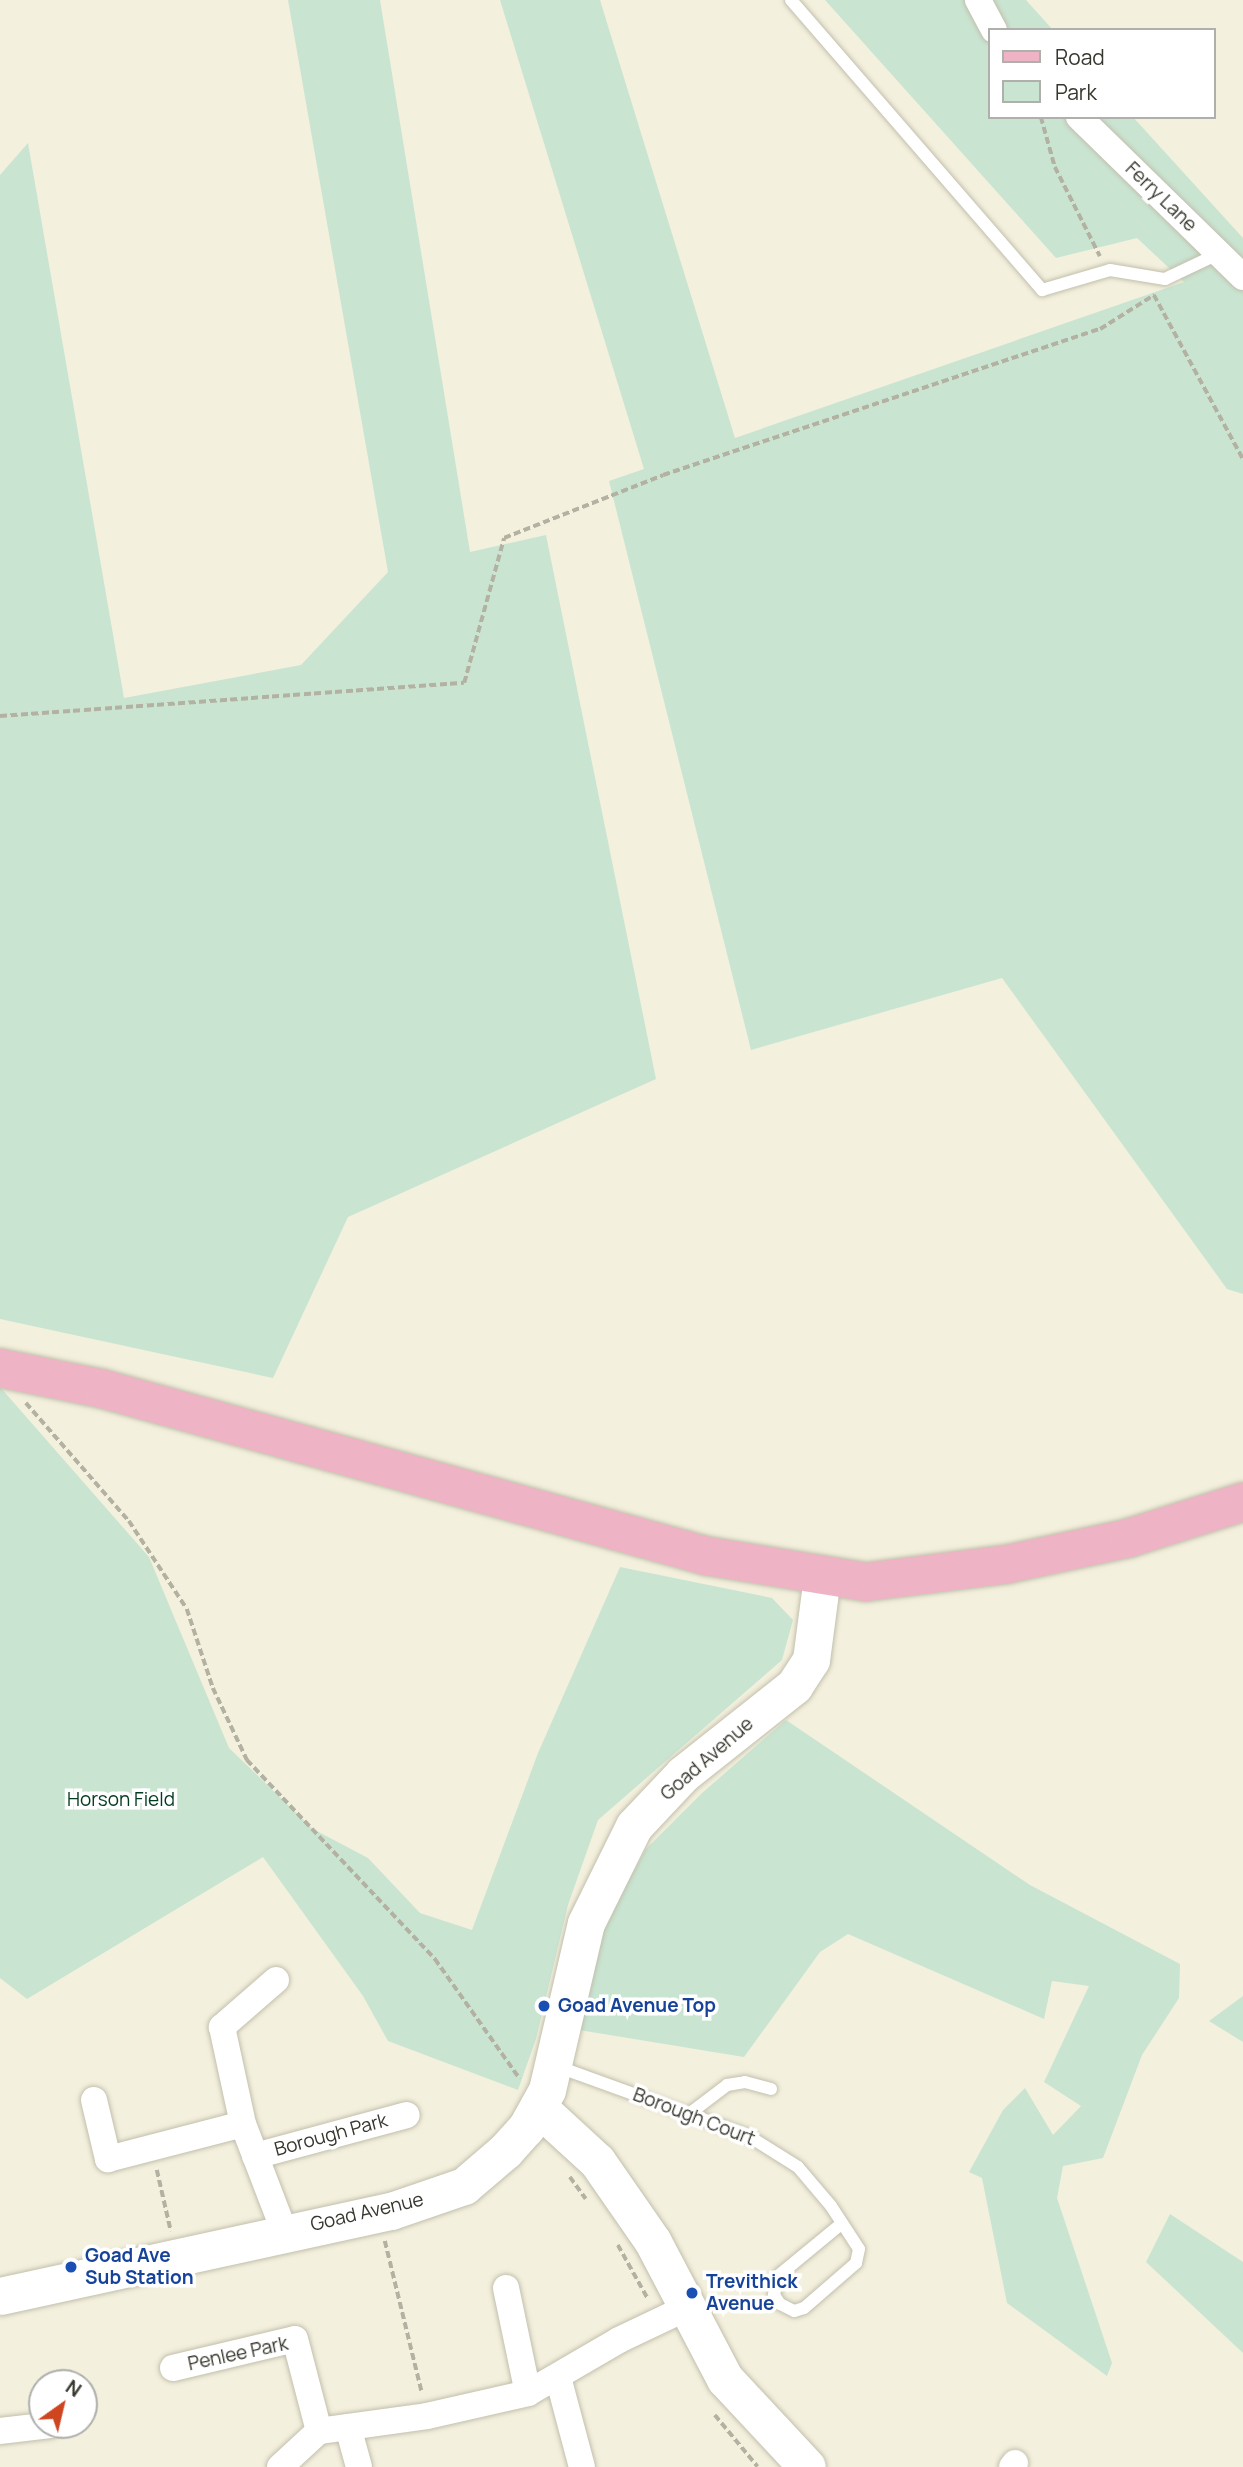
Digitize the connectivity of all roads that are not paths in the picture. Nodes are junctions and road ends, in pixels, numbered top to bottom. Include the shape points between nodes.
1 (791, 0) edge
2 (978, 0) edge
3 (993, 28) edge
4 (1081, 119) edge
5 (1218, 254) junction
6 (1243, 277) edge
7 (12, 1371) edge
8 (1243, 1502) edge
9 (822, 1577) junction
10 (276, 1980) dead end
11 (556, 2066) junction
12 (771, 2089) dead end
13 (94, 2100) dead end
14 (538, 2107) junction
15 (689, 2114) junction
16 (407, 2115) dead end
17 (243, 2124) junction
18 (255, 2156) junction
19 (841, 2224) junction
20 (284, 2231) junction
21 (506, 2288) dead end
22 (0, 2295) edge
23 (675, 2314) junction
24 (173, 2368) dead end
25 (558, 2377) junction
26 (528, 2393) junction
27 (348, 2427) junction
28 (28, 2428) edge
29 (0, 2431) edge
30 (319, 2431) junction
31 (280, 2467) edge
32 (359, 2467) edge
33 (582, 2467) edge
34 (807, 2467) edge

1 - 5 lane via 1042,290 1110,270 1165,279
2 - 3 street
4 - 5 street, Ferry Lane
5 - 6 street, Ferry Lane
7 - 9 main road via 103,1389 333,1451 588,1527
8 - 9 main road via 1129,1538 1008,1563 908,1579 866,1582
9 - 11 street, Goad Avenue via 811,1661 794,1686 683,1774 634,1826 586,1923
10 - 17 street, Borough Park via 222,2027
11 - 14 street, Goad Avenue
11 - 15 lane, Borough Court
12 - 15 lane via 736,2082
13 - 17 street via 108,2159
14 - 20 street, Goad Avenue via 505,2151 464,2186 379,2213
14 - 23 street via 597,2161 653,2242
15 - 19 lane, Borough Court via 747,2135 785,2156 812,2182
16 - 18 street, Borough Park
17 - 18 street, Borough Park
18 - 20 street, Borough Park
19 - 19 lane, Borough Court via 778,2277 774,2295 780,2304 794,2311 804,2308 856,2263 859,2249
20 - 22 street, Goad Avenue
21 - 26 street
23 - 25 street
23 - 34 street via 725,2379
24 - 30 street, Penlee Park via 295,2339
25 - 26 street
25 - 33 street
26 - 27 street via 427,2416
27 - 30 street
27 - 32 street
28 - 29 street
30 - 31 street

